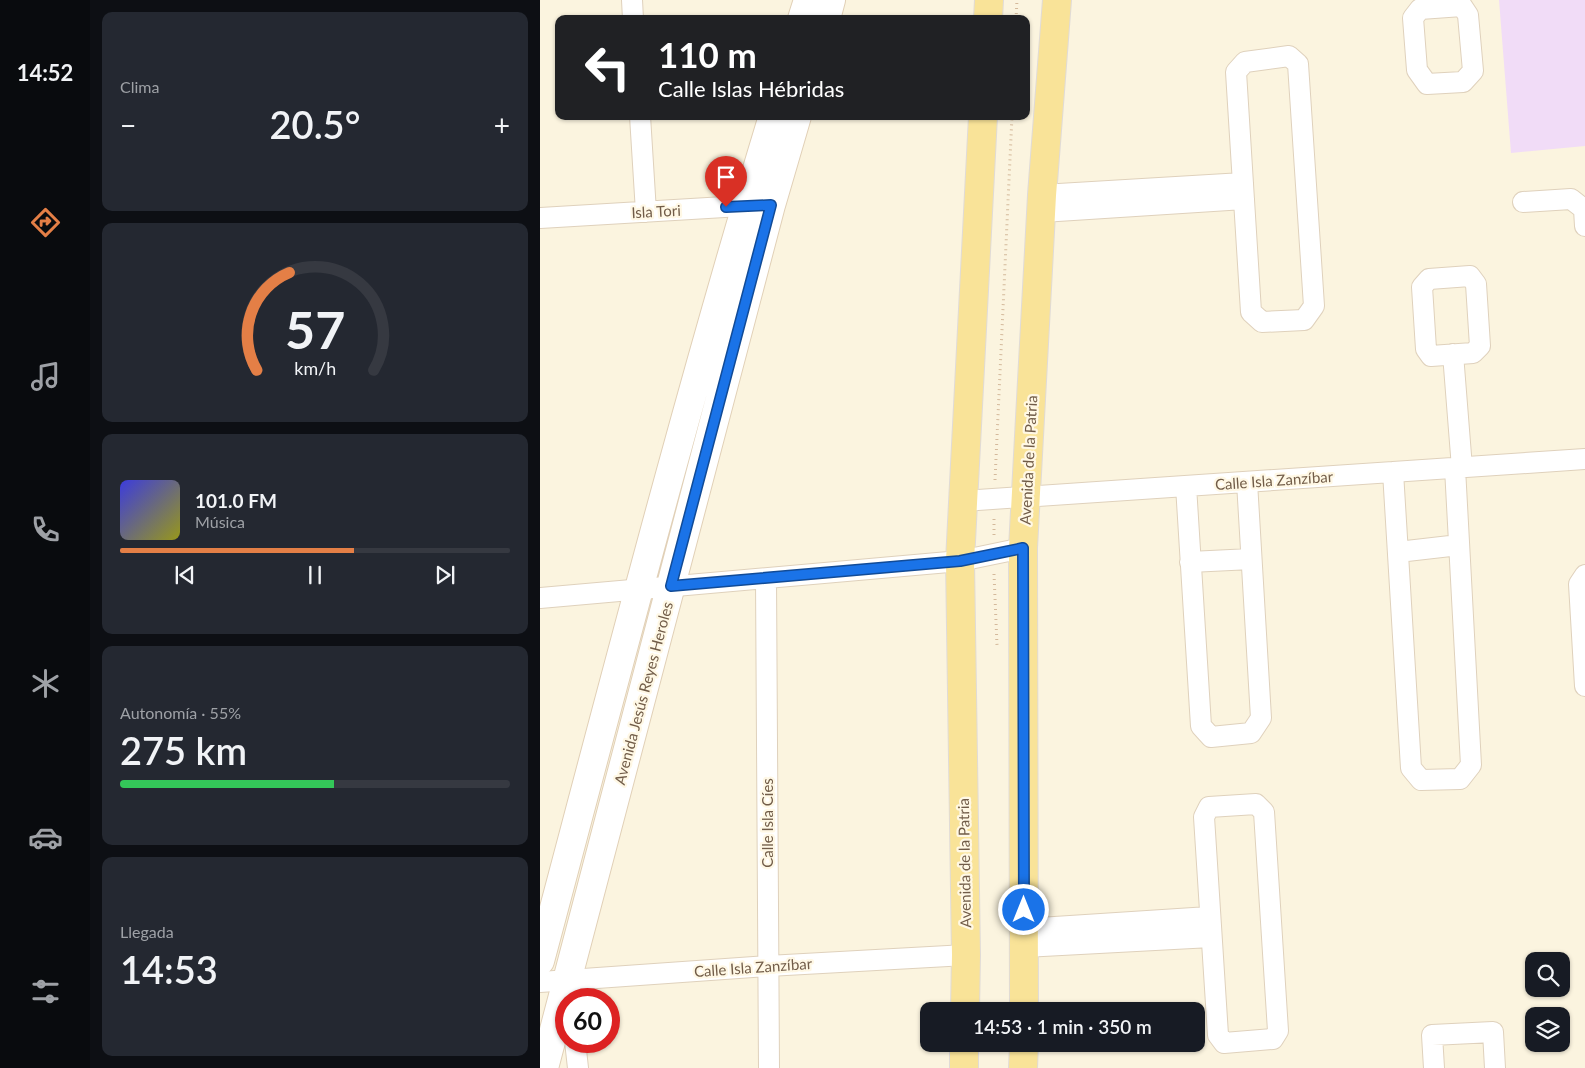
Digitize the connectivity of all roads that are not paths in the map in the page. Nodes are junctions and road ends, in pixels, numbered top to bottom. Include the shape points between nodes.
1 (632, 0) edge
2 (808, 0) edge
3 (832, 0) edge
4 (989, 0) edge
5 (1057, 0) edge
6 (634, 15) edge
7 (803, 15) edge
8 (827, 15) edge
9 (988, 15) edge
10 (640, 120) edge
11 (772, 120) edge
12 (795, 120) edge
13 (983, 120) edge
14 (1244, 191) junction
15 (1523, 202) dead end
16 (1042, 204) junction
17 (758, 205) junction
18 (646, 212) junction
19 (540, 218) edge
20 (1585, 226) edge
21 (1453, 354) dead end
22 (1585, 459) edge
23 (1458, 468) junction
24 (1393, 472) junction
25 (1247, 482) junction
26 (1186, 486) junction
27 (1026, 496) junction
28 (963, 501) junction
29 (1459, 545) junction
30 (1023, 548) junction
31 (1398, 552) junction
32 (1251, 558) junction
33 (960, 561) junction
34 (1190, 562) junction
35 (1585, 575) edge
36 (766, 579) junction
37 (671, 586) junction
38 (639, 590) junction
39 (540, 598) edge
40 (1585, 686) edge
41 (1210, 927) junction
42 (1024, 938) junction
43 (966, 955) junction
44 (540, 961) edge
45 (768, 966) junction
46 (540, 982) edge
47 (565, 988) edge
48 (569, 988) edge
49 (578, 988) edge
50 (965, 1002) edge
51 (1024, 1002) edge
52 (555, 1033) edge
53 (964, 1052) edge
54 (1024, 1052) edge
55 (576, 1053) edge
56 (544, 1068) edge
57 (578, 1068) edge
58 (769, 1068) edge
59 (964, 1068) edge
60 (1024, 1068) edge
61 (1434, 1068) edge
62 (1495, 1068) edge

1 - 6 street
2 - 7 street
3 - 8 street
4 - 9 main road
5 - 16 main road, Avenida de la Patria
10 - 18 street
11 - 17 street, Avenida Jesús Reyes Heroles
12 - 17 street, Avenida Jesús Reyes Heroles
13 - 28 main road, Avenida de la Patria
14 - 14 street via 1236,72 1245,62 1289,56 1298,64 1314,306 1304,320 1262,322 1251,312
14 - 16 street
15 - 20 street via 1571,199 1584,209
16 - 27 main road, Avenida de la Patria
17 - 18 street, Isla Tori
17 - 37 street, Avenida Jesús Reyes Heroles
17 - 38 street, Avenida Jesús Reyes Heroles
18 - 19 street, Isla Tori
21 - 23 street
22 - 23 street, Calle Isla Zanzíbar
23 - 24 street, Calle Isla Zanzíbar
23 - 29 street
24 - 25 street, Calle Isla Zanzíbar
24 - 31 street
25 - 26 street, Calle Isla Zanzíbar
25 - 32 street
26 - 27 street, Calle Isla Zanzíbar
26 - 34 street
27 - 28 street, Calle Isla Zanzíbar
27 - 30 main road, Avenida de la Patria
28 - 33 main road, Avenida de la Patria
29 - 31 street
29 - 31 street via 1471,765 1460,779 1421,780 1411,768
30 - 33 street
30 - 42 main road, Avenida de la Patria
32 - 34 street
32 - 34 street via 1261,718 1251,733 1211,737 1201,726
33 - 36 street
33 - 43 main road, Avenida de la Patria
35 - 40 street via 1579,584
36 - 37 street
36 - 45 street, Calle Isla Cíes
37 - 38 street
37 - 48 street, Avenida Jesús Reyes Heroles
38 - 39 street
38 - 44 street, Avenida Jesús Reyes Heroles
41 - 41 street via 1204,817 1209,807 1256,804 1264,812 1278,1031 1273,1040 1224,1043 1218,1035
41 - 42 street
42 - 51 main road, Avenida de la Patria
43 - 45 street, Calle Isla Zanzíbar
43 - 50 main road, Avenida de la Patria
45 - 49 street, Calle Isla Zanzíbar
45 - 58 street, Calle Isla Cíes
46 - 47 street, Calle Isla Zanzíbar
52 - 56 street, Avenida Jesús Reyes Heroles
53 - 59 main road
54 - 60 main road
55 - 57 street
61 - 62 street via 1432,1035 1493,1032

